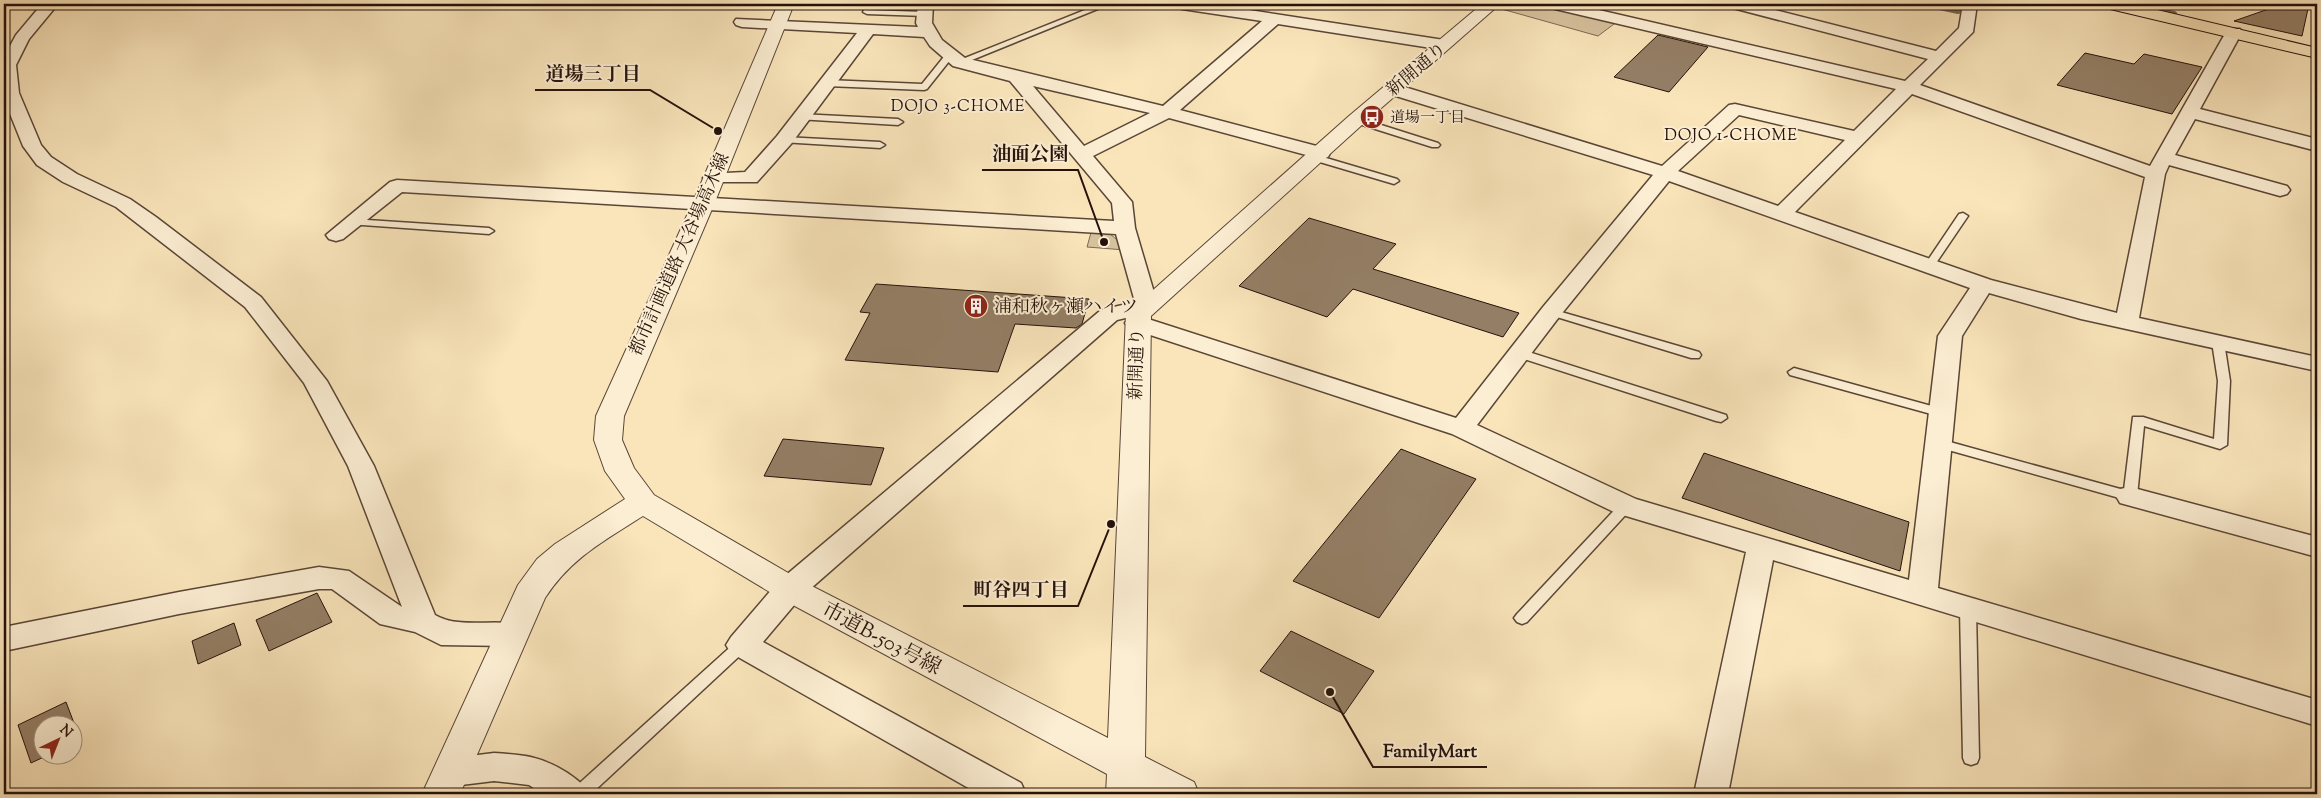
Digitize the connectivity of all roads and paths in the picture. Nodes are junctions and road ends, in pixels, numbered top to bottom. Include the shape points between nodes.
1 (50, 4) edge
2 (1106, 4) edge
3 (1182, 4) edge
4 (1492, 4) edge
5 (1554, 4) edge
6 (1734, 4) edge
7 (1970, 4) edge
8 (2112, 4) edge
9 (1271, 11) edge
10 (782, 14) edge
11 (926, 16) edge
12 (867, 21) junction
13 (742, 22) dead end
14 (2234, 32) junction
15 (1444, 45) junction
16 (2317, 53) edge
17 (1941, 57) junction
18 (955, 59) junction
19 (1016, 77) junction
20 (827, 83) junction
21 (1908, 88) junction
22 (1392, 89) junction
23 (1167, 112) junction
24 (2189, 112) junction
25 (800, 117) junction
26 (1356, 120) junction
27 (898, 122) dead end
28 (1858, 137) junction
29 (784, 140) junction
30 (2317, 144) edge
31 (880, 145) dead end
32 (1435, 145) dead end
33 (1082, 154) junction
34 (1319, 155) junction
35 (2160, 166) junction
36 (1666, 173) junction
37 (713, 178) junction
38 (1394, 181) dead end
39 (2280, 190) dead end
40 (704, 202) junction
41 (1781, 214) junction
42 (1962, 216) dead end
43 (352, 222) junction
44 (1125, 228) junction
45 (489, 231) dead end
46 (336, 235) dead end
47 (1929, 266) junction
48 (1983, 285) junction
49 (1551, 312) junction
50 (1142, 314) junction
51 (2127, 322) junction
52 (2218, 342) junction
53 (1519, 352) junction
54 (1695, 355) dead end
55 (2317, 364) edge
56 (1794, 372) dead end
57 (1942, 413) junction
58 (1721, 418) dead end
59 (1461, 428) junction
60 (1939, 443) junction
61 (2130, 496) junction
62 (643, 502) junction
63 (1626, 506) junction
64 (1761, 547) junction
65 (2317, 547) edge
66 (790, 589) junction
67 (1922, 595) junction
68 (1968, 609) junction
69 (1522, 618) dead end
70 (423, 622) junction
71 (514, 634) junction
72 (4, 640) edge
73 (742, 645) junction
74 (2317, 713) edge
75 (1972, 758) dead end
76 (1125, 780) edge
77 (447, 783) edge
78 (571, 794) edge
79 (580, 794) edge
80 (1009, 794) edge
81 (1180, 794) edge
82 (1711, 794) edge

1 - 70 street via 22,38 8,65 10,93 32,146 44,162 123,203 150,221 253,302 315,381 361,466
2 - 18 lane
3 - 9 street via 1254,15
4 - 15 street, 新開通り
5 - 21 street
6 - 17 street
7 - 17 street via 1967,29
8 - 14 main road
9 - 15 street
9 - 23 street
10 - 12 street
10 - 13 street
10 - 37 street, 都市計画道路 大谷場高木線
11 - 12 street
11 - 18 street
12 - 20 street
14 - 16 main road
14 - 24 street
15 - 22 street, 新開通り
17 - 21 street
18 - 19 street
18 - 20 lane via 924,87
19 - 23 street
19 - 33 street
20 - 25 street
21 - 28 street
21 - 35 street
22 - 26 street, 新開通り
22 - 36 street
23 - 33 street
23 - 34 street
24 - 30 street
24 - 35 street
25 - 27 lane
25 - 29 street
26 - 32 lane
26 - 34 street, 新開通り
28 - 36 street via 1735,109
28 - 41 street
29 - 31 lane
29 - 37 street via 750,178
33 - 44 street via 1122,202
34 - 38 lane
34 - 50 street, 新開通り
35 - 39 street
35 - 51 street
36 - 41 street
36 - 49 street
37 - 40 street, 都市計画道路 大谷場高木線
40 - 43 street via 397,186
40 - 44 street
40 - 62 street, 都市計画道路 大谷場高木線 via 610,416 608,440 614,456 620,471
41 - 47 street
42 - 47 lane
43 - 45 lane
43 - 46 street
44 - 50 street
47 - 48 street
48 - 51 street
48 - 57 street via 1950,336
49 - 53 street
49 - 54 lane
50 - 59 street
50 - 66 street via 1110,315
50 - 76 street, 新開通り via 1125,700
51 - 52 street
52 - 55 street
52 - 61 lane via 2224,381 2220,445 2138,420
53 - 58 lane
53 - 59 street
56 - 57 lane
57 - 60 street
59 - 63 street
60 - 61 lane
60 - 67 street
61 - 65 street
62 - 66 street, 市道B-503号線
62 - 71 street via 555,560 530,594
63 - 64 street
63 - 69 lane
64 - 67 street
64 - 82 street
66 - 73 street
66 - 76 street, 市道B-503号線
67 - 68 street
68 - 74 street
68 - 75 lane
70 - 71 street via 441,633
70 - 72 street via 391,616 340,579 318,578
71 - 77 street
73 - 79 lane
73 - 80 street
76 - 81 street, 市道B-503号線
77 - 78 street via 494,768 536,771

